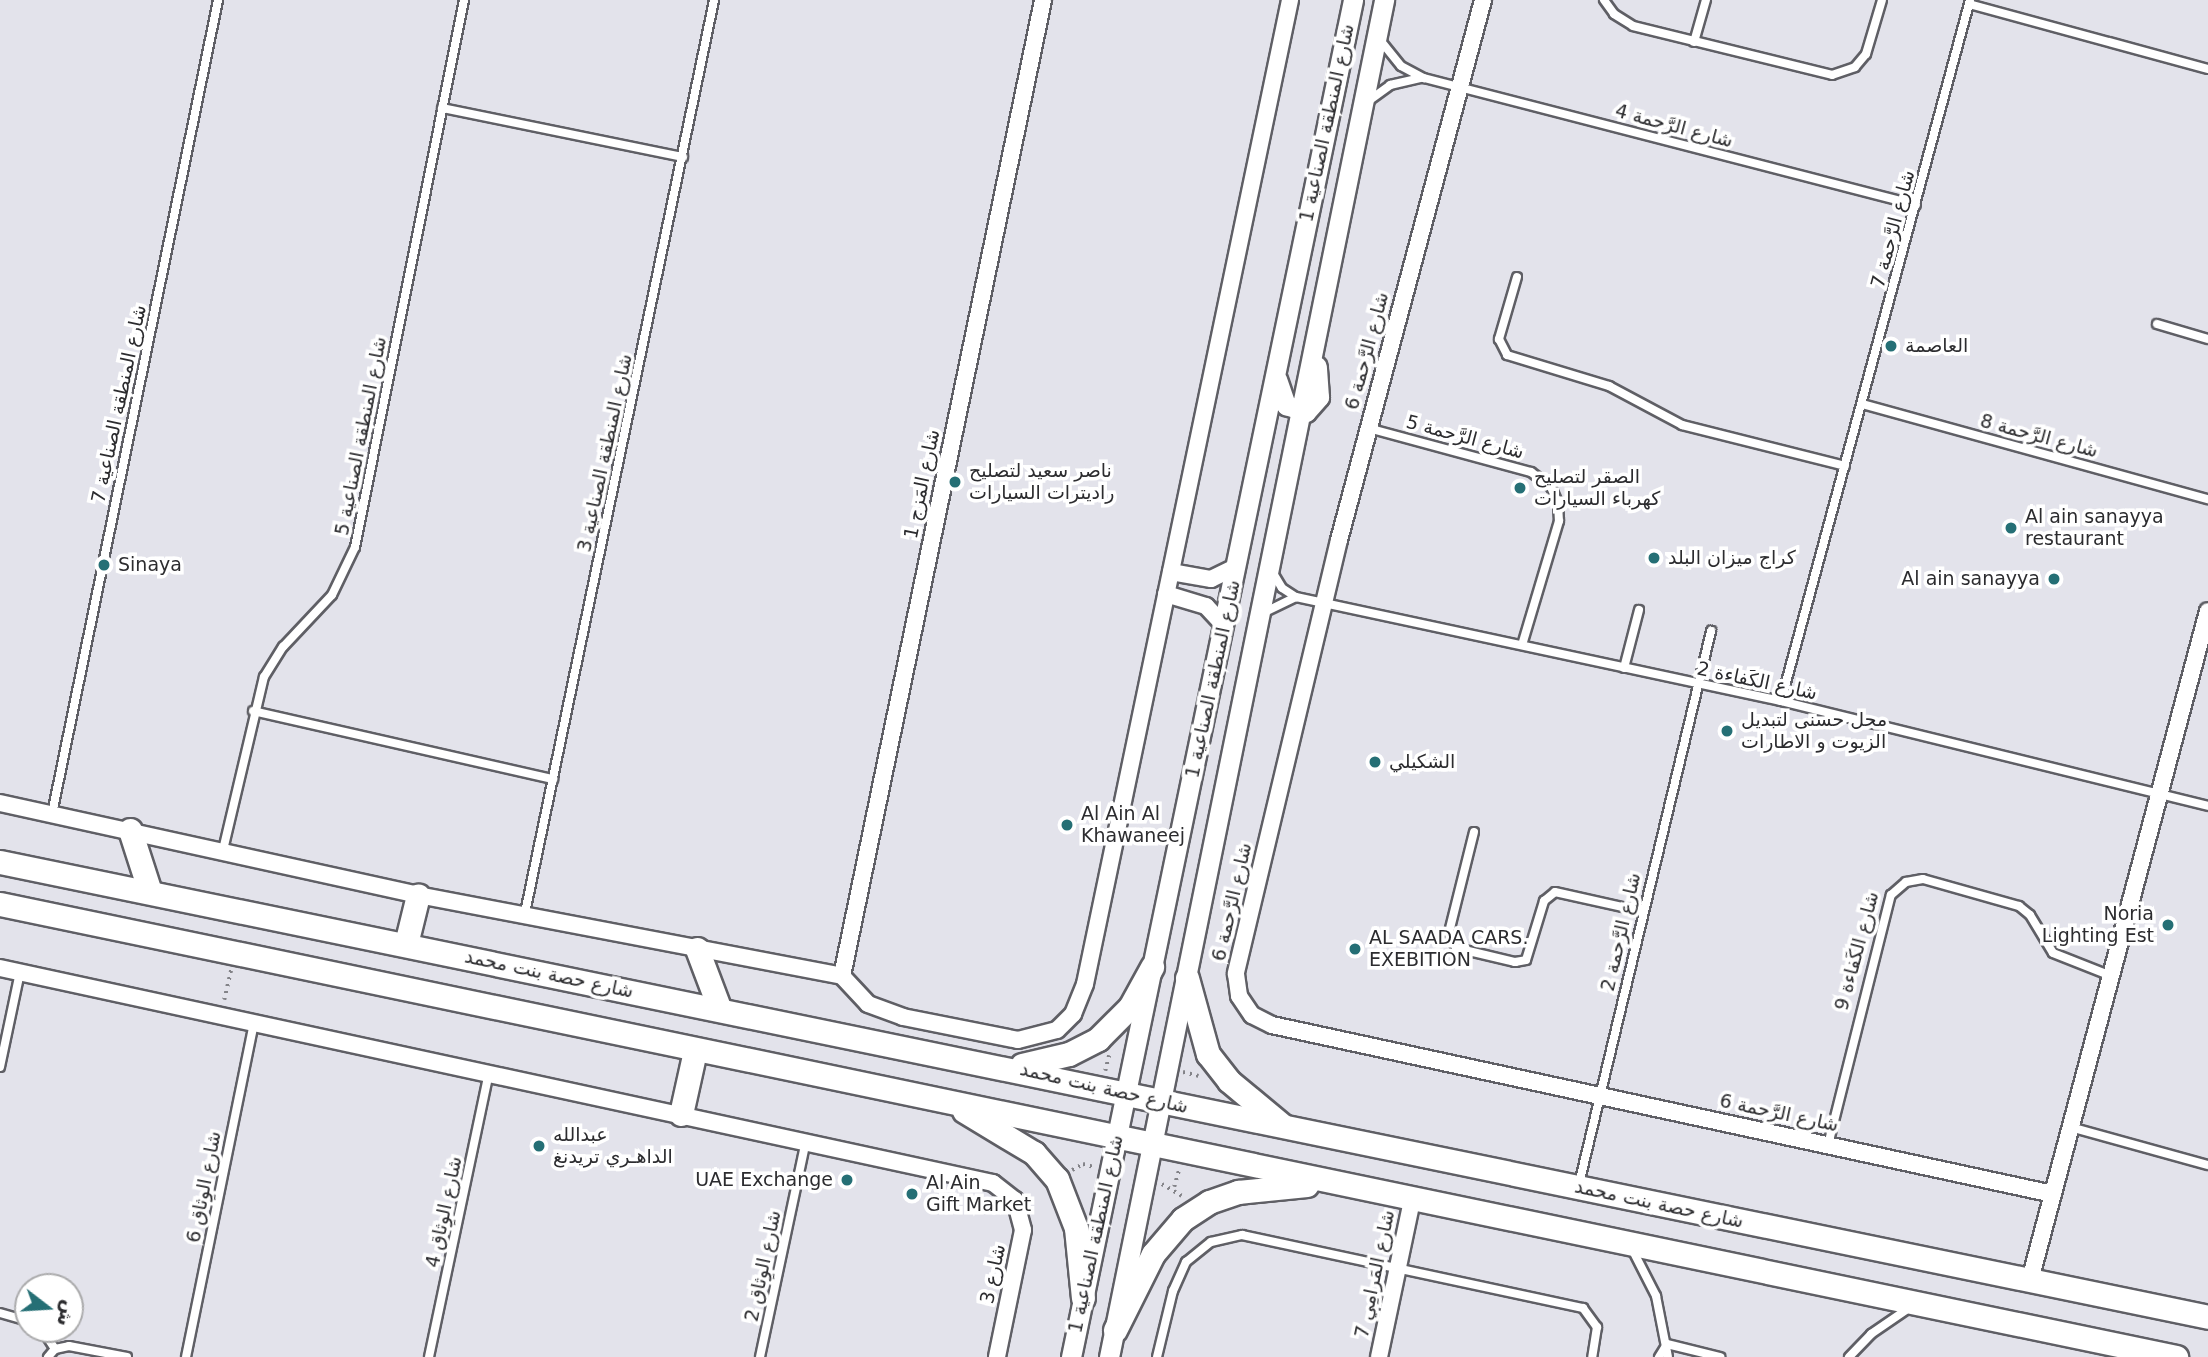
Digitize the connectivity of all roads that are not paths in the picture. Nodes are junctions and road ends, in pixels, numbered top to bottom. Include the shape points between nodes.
1 (218, 0) edge
2 (464, 0) edge
3 (714, 0) edge
4 (1043, 0) edge
5 (1290, 0) edge
6 (1353, 0) edge
7 (1384, 0) edge
8 (1482, 0) edge
9 (1604, 0) edge
10 (1706, 0) edge
11 (1882, 0) edge
12 (1969, 2) edge
13 (1377, 35) junction
14 (1694, 42) junction
15 (2208, 69) edge
16 (1424, 78) junction
17 (1459, 87) junction
18 (1363, 106) junction
19 (442, 108) junction
20 (683, 157) junction
21 (1916, 205) junction
22 (1517, 277) dead end
23 (2157, 324) dead end
24 (2208, 339) edge
25 (1276, 371) junction
26 (1862, 404) junction
27 (1301, 412) junction
28 (1368, 428) junction
29 (1845, 466) junction
30 (2208, 499) edge
31 (1270, 566) junction
32 (1236, 567) junction
33 (1171, 572) junction
34 (1166, 594) junction
35 (1296, 597) junction
36 (1324, 602) junction
37 (1639, 610) dead end
38 (2208, 611) edge
39 (1260, 616) junction
40 (1224, 625) junction
41 (1711, 631) dead end
42 (1522, 645) junction
43 (1624, 668) junction
44 (1695, 684) junction
45 (1781, 701) junction
46 (253, 711) junction
47 (553, 779) junction
48 (2160, 793) junction
49 (0, 803) edge
50 (2208, 806) edge
51 (52, 814) junction
52 (130, 830) junction
53 (1474, 832) dead end
54 (223, 850) junction
55 (0, 862) edge
56 (150, 892) junction
57 (418, 895) junction
58 (0, 904) edge
59 (1641, 911) junction
60 (525, 913) junction
61 (406, 944) junction
62 (697, 949) junction
63 (1152, 967) junction
64 (0, 968) edge
65 (20, 972) junction
66 (842, 975) junction
67 (2110, 976) junction
68 (1186, 978) junction
69 (720, 1010) junction
70 (254, 1023) junction
71 (695, 1051) junction
72 (0, 1067) edge
73 (1013, 1067) junction
74 (489, 1073) junction
75 (1125, 1092) junction
76 (1600, 1095) junction
77 (1162, 1100) junction
78 (952, 1103) junction
79 (681, 1114) junction
80 (1284, 1127) junction
81 (2070, 1128) junction
82 (1116, 1136) junction
83 (806, 1141) junction
84 (1153, 1143) junction
85 (1828, 1145) junction
86 (2208, 1165) edge
87 (1336, 1184) junction
88 (1578, 1187) junction
89 (2053, 1194) junction
90 (1412, 1200) junction
91 (1629, 1244) junction
92 (1398, 1267) junction
93 (2030, 1280) junction
94 (1083, 1298) junction
95 (1919, 1304) junction
96 (2208, 1317) edge
97 (1115, 1330) junction
98 (51, 1343) edge
99 (1667, 1344) junction
100 (55, 1349) junction
101 (48, 1357) edge
102 (127, 1357) edge
103 (186, 1357) edge
104 (429, 1357) edge
105 (760, 1357) edge
106 (997, 1357) edge
107 (1070, 1357) edge
108 (1110, 1357) edge
109 (1157, 1357) edge
110 (1379, 1357) edge
111 (1592, 1357) edge
112 (1659, 1357) edge
113 (1668, 1357) edge
114 (1720, 1357) edge
115 (1849, 1357) edge
116 (2176, 1357) edge

1 - 51 lane, شارع المنطقة الصناعية 7
2 - 19 lane, شارع المنطقة الصناعية 5
3 - 20 lane, شارع المنطقة الصناعية 3
4 - 66 street, شارع المَزج 1
5 - 33 street
6 - 25 street, شارع المنطقة الصناعية 1
7 - 13 street, شارع المنطقة الصناعية 1
8 - 17 street, شارع الرَّحمة 6
9 - 14 lane via 1614,14 1633,26
10 - 14 lane
11 - 14 lane via 1866,54 1840,74 1824,75
12 - 15 lane
12 - 21 lane, شارع الرَّحمة 7
13 - 16 lane, شارع الرَّحمة 4 via 1391,57
13 - 18 street, شارع المنطقة الصناعية 1
16 - 17 lane, شارع الرَّحمة 4
16 - 18 lane, شارع الرَّحمة 4 via 1390,85
17 - 21 lane, شارع الرَّحمة 4
17 - 28 street, شارع الرَّحمة 6
18 - 27 street, شارع المنطقة الصناعية 1
19 - 20 lane
19 - 46 lane, شارع المنطقة الصناعية 5 via 355,547 332,595 273,661
20 - 47 lane, شارع المنطقة الصناعية 3
21 - 26 lane, شارع الرَّحمة 7
22 - 29 lane via 1499,339 1507,355 1609,386 1682,425
23 - 24 lane
25 - 27 street via 1282,400
25 - 32 street, شارع المنطقة الصناعية 1
26 - 29 lane, شارع الرَّحمة 7
26 - 30 lane, شارع الرَّحمة 8
27 - 31 street, شارع المنطقة الصناعية 1
28 - 36 street, شارع الرَّحمة 6
28 - 42 lane, شارع الرَّحمة 5 via 1531,472 1550,487 1558,503 1559,522
29 - 45 lane, شارع الرَّحمة 7
31 - 35 lane via 1282,588
31 - 39 street, شارع المنطقة الصناعية 1
32 - 33 street via 1211,579
32 - 40 street, شارع المنطقة الصناعية 1
33 - 34 street
34 - 40 street via 1206,606
34 - 66 street via 1085,984 1073,1014 1048,1035 1018,1040 878,1010
35 - 36 lane, شارع الكَفاءة 2
35 - 39 lane
36 - 42 lane, شارع الكَفاءة 2
36 - 76 street, شارع الرَّحمة 6 via 1236,974 1245,1006 1272,1025
37 - 43 lane
38 - 48 street
39 - 68 street, شارع المنطقة الصناعية 1
40 - 63 street, شارع المنطقة الصناعية 1
41 - 44 lane, شارع الرَّحمة 2
42 - 43 lane, شارع الكَفاءة 2
43 - 44 lane, شارع الكَفاءة 2
44 - 45 lane, شارع الكَفاءة 2
44 - 59 lane, شارع الرَّحمة 2
45 - 48 lane, شارع الكَفاءة 2
46 - 47 lane
46 - 54 lane, شارع المنطقة الصناعية 5
47 - 60 lane, شارع المنطقة الصناعية 3
48 - 50 lane, شارع الكَفاءة 2
48 - 67 street
49 - 51 street
51 - 52 street
52 - 54 street
52 - 56 main road
53 - 59 lane via 1449,932 1456,947 1515,962 1526,960 1544,901 1555,892
54 - 57 street
55 - 56 main road, شارع حصة بنت محمد
56 - 61 main road, شارع حصة بنت محمد
57 - 60 street
57 - 61 main road
58 - 71 main road
59 - 76 lane, شارع الرَّحمة 2
60 - 62 street
61 - 69 main road, شارع حصة بنت محمد
62 - 66 street
62 - 69 main road
63 - 73 main road via 1130,1007 1098,1039 1069,1054
63 - 75 street, شارع المنطقة الصناعية 1
64 - 65 street
65 - 70 street
65 - 72 lane
67 - 81 street
67 - 85 lane, شارع الكَفاءة 9 via 2053,953 2030,915 2019,906 1923,879 1906,881 1891,895
68 - 77 street, شارع المنطقة الصناعية 1
68 - 80 main road via 1196,1021 1214,1063
69 - 73 main road, شارع حصة بنت محمد
70 - 74 street
70 - 103 lane, شارع الوِثاق 6
71 - 78 main road
71 - 79 main road
73 - 75 main road, شارع حصة بنت محمد
74 - 79 street
74 - 104 lane, شارع الوِثاق 4
75 - 77 main road, شارع حصة بنت محمد
75 - 82 street, شارع المنطقة الصناعية 1
76 - 85 street, شارع الرَّحمة 6
76 - 88 lane, شارع الرَّحمة 2
77 - 80 main road, شارع حصة بنت محمد
77 - 84 street, شارع المنطقة الصناعية 1
78 - 82 main road
78 - 94 main road via 1034,1153 1057,1179 1076,1228
79 - 83 street
80 - 88 main road, شارع حصة بنت محمد
81 - 86 lane
81 - 89 street
82 - 84 main road
82 - 94 street, شارع المنطقة الصناعية 1
83 - 105 lane, شارع الوِثاق 2
83 - 106 street, شارع 3 via 984,1180 1015,1200 1022,1215 1023,1238
84 - 87 main road
84 - 97 street, شارع المنطقة الصناعية 1
85 - 89 street, شارع الرَّحمة 6
87 - 90 main road
87 - 97 main road via 1238,1192 1196,1210 1153,1254
88 - 93 main road, شارع حصة بنت محمد
89 - 93 street
90 - 91 main road
90 - 92 street, شارع المَرامِي 7
91 - 95 main road
91 - 99 lane via 1656,1296
92 - 109 lane via 1253,1236 1221,1238 1193,1254 1180,1271
92 - 110 street, شارع المَرامِي 7
92 - 111 lane via 1583,1308 1597,1327
93 - 96 main road, شارع حصة بنت محمد
94 - 107 street, شارع المنطقة الصناعية 1
95 - 115 lane via 1886,1322
95 - 116 main road
97 - 108 street, شارع المنطقة الصناعية 1
98 - 100 lane
99 - 112 lane
99 - 113 lane
99 - 114 lane
100 - 101 lane
100 - 102 lane via 69,1346

